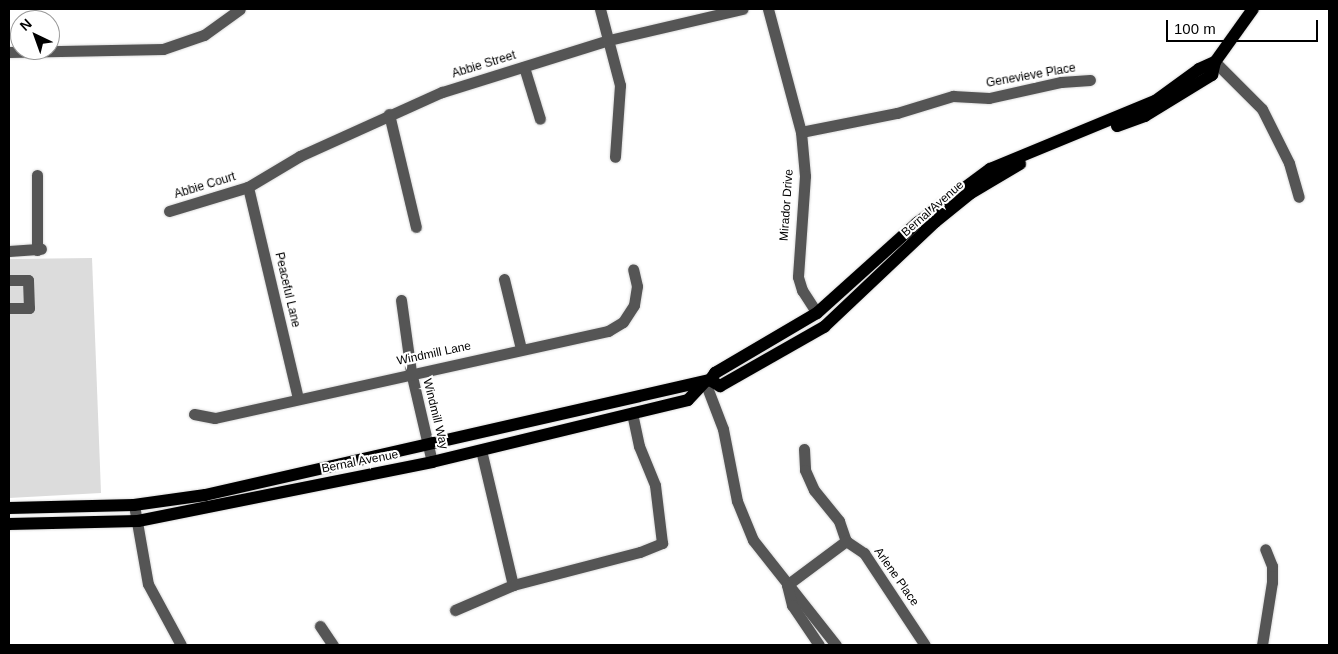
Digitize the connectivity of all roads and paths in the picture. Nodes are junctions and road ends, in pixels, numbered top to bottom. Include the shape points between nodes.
1 (240, 9) edge
2 (600, 9) edge
3 (742, 9) edge
4 (768, 9) edge
5 (1253, 9) edge
6 (608, 40) junction
7 (9, 52) edge
8 (1216, 62) junction
9 (524, 68) junction
10 (1090, 80) dead end
11 (389, 114) junction
12 (540, 119) dead end
13 (802, 132) junction
14 (615, 157) dead end
15 (37, 176) dead end
16 (248, 188) junction
17 (1299, 197) dead end
18 (169, 212) dead end
19 (416, 227) dead end
20 (9, 251) edge
21 (633, 269) dead end
22 (504, 279) dead end
23 (9, 280) edge
24 (401, 300) dead end
25 (9, 308) edge
26 (818, 313) junction
27 (521, 349) junction
28 (411, 372) junction
29 (707, 381) junction
30 (298, 398) junction
31 (194, 414) dead end
32 (632, 414) junction
33 (429, 444) junction
34 (804, 449) dead end
35 (482, 450) junction
36 (432, 462) junction
37 (134, 505) junction
38 (9, 508) edge
39 (138, 521) junction
40 (9, 524) edge
41 (846, 541) junction
42 (1264, 550) dead end
43 (513, 585) junction
44 (787, 585) junction
45 (455, 610) dead end
46 (320, 626) dead end
47 (181, 645) edge
48 (333, 645) edge
49 (820, 645) edge
50 (836, 645) edge
51 (926, 645) edge
52 (1262, 645) edge

1 - 7 street via 204,35 163,49
2 - 6 street
3 - 6 street, Abbie Street
4 - 13 street, Mirador Drive
5 - 8 main road, Bernal Avenue
6 - 9 street, Abbie Street
6 - 14 street via 620,85
8 - 17 street via 1262,110 1289,163
8 - 26 main road, Bernal Avenue via 1199,69 1155,102 990,169 917,223
8 - 29 main road, Bernal Avenue via 1212,75 1145,116 1051,149 971,192 824,327 720,386
9 - 11 street, Abbie Street via 442,92
9 - 12 street
10 - 13 street, Genevieve Place via 1061,82 989,98 953,96 897,114
11 - 16 street, Abbie Street via 300,156
11 - 19 street
13 - 26 street, Mirador Drive via 805,176 798,277 802,290
15 - 20 street via 39,249
16 - 18 street, Abbie Court
16 - 30 street, Peaceful Lane
21 - 27 street, Windmill Lane via 636,286 634,305 615,328
22 - 27 street
23 - 25 street via 28,280 29,308
24 - 28 street, Windmill Way
26 - 29 main road, Bernal Avenue via 715,373
27 - 28 street, Windmill Lane
28 - 30 street, Windmill Lane
28 - 33 street, Windmill Way
29 - 32 main road, Bernal Avenue via 688,400
29 - 33 main road, Bernal Avenue
29 - 44 street via 723,429 744,520 753,540
30 - 31 street, Windmill Lane via 215,418
32 - 35 main road, Bernal Avenue
32 - 43 street via 655,485 662,543 640,552
33 - 36 street, Windmill Way
33 - 37 main road, Bernal Avenue via 206,496
34 - 41 street via 805,470 814,490 839,521
35 - 36 main road, Bernal Avenue
35 - 43 street
36 - 39 main road, Bernal Avenue
37 - 38 main road, Bernal Avenue
37 - 39 street
39 - 40 main road, Bernal Avenue
39 - 47 street via 148,584
41 - 44 street
41 - 51 street, Arlene Place via 864,553
42 - 52 street via 1272,566 1272,582 1265,610
43 - 45 street
44 - 49 street via 792,605
44 - 50 street
46 - 48 street

